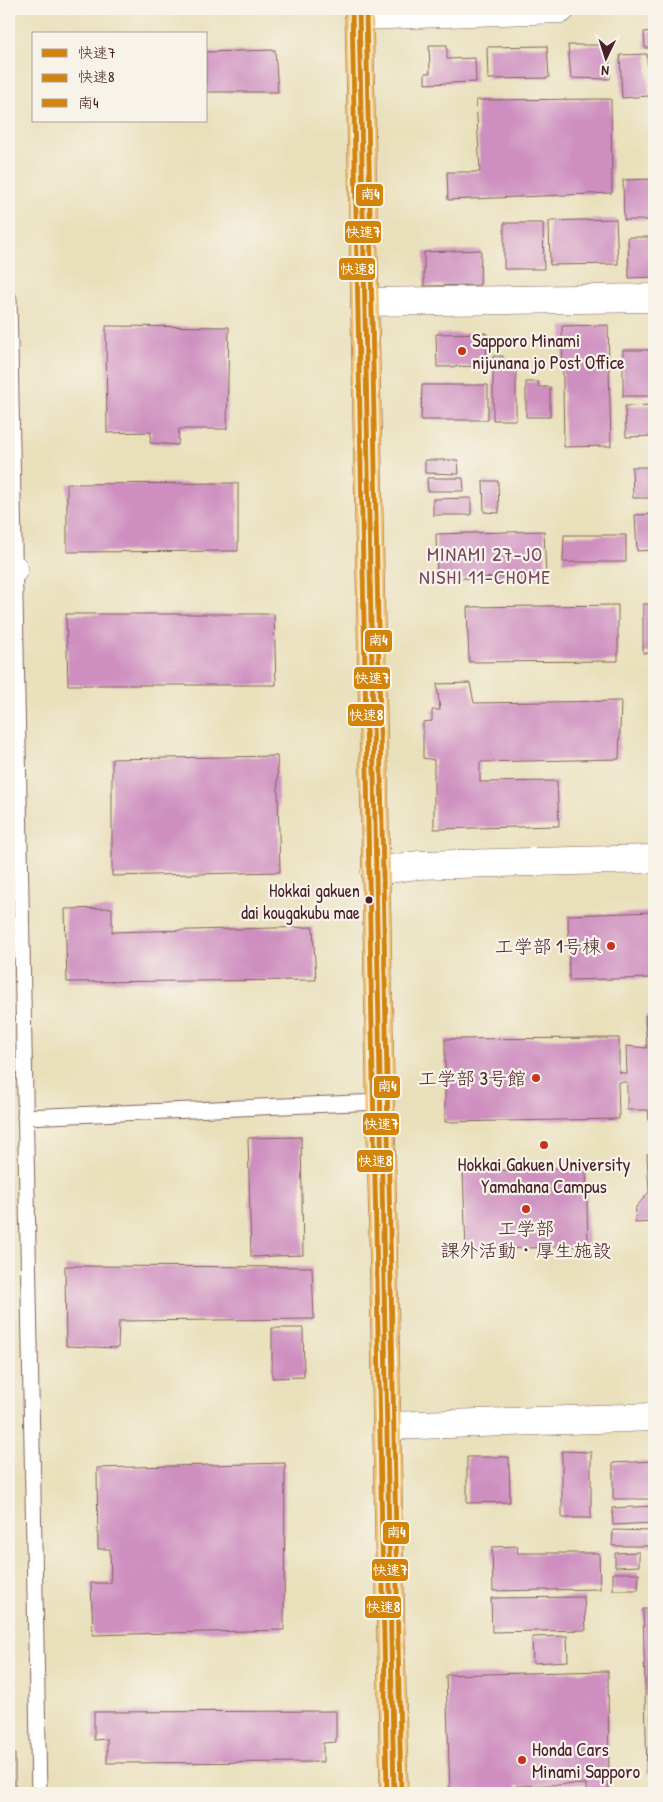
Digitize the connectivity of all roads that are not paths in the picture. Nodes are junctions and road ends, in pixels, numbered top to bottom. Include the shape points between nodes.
1 (544, 9) edge
2 (561, 9) edge
3 (359, 13) edge
4 (654, 298) edge
5 (9, 300) edge
6 (365, 302) junction
7 (12, 569) edge
8 (654, 859) edge
9 (374, 871) junction
10 (380, 1102) junction
11 (25, 1117) junction
12 (654, 1417) edge
13 (388, 1426) junction
14 (39, 1793) edge
15 (394, 1793) edge

1 - 2 street
1 - 3 street
3 - 6 highway
4 - 6 street
5 - 7 lane
6 - 9 highway
7 - 11 lane
8 - 9 street via 418,865
9 - 10 highway
10 - 11 lane
10 - 13 highway
11 - 14 lane
12 - 13 street
13 - 15 highway

